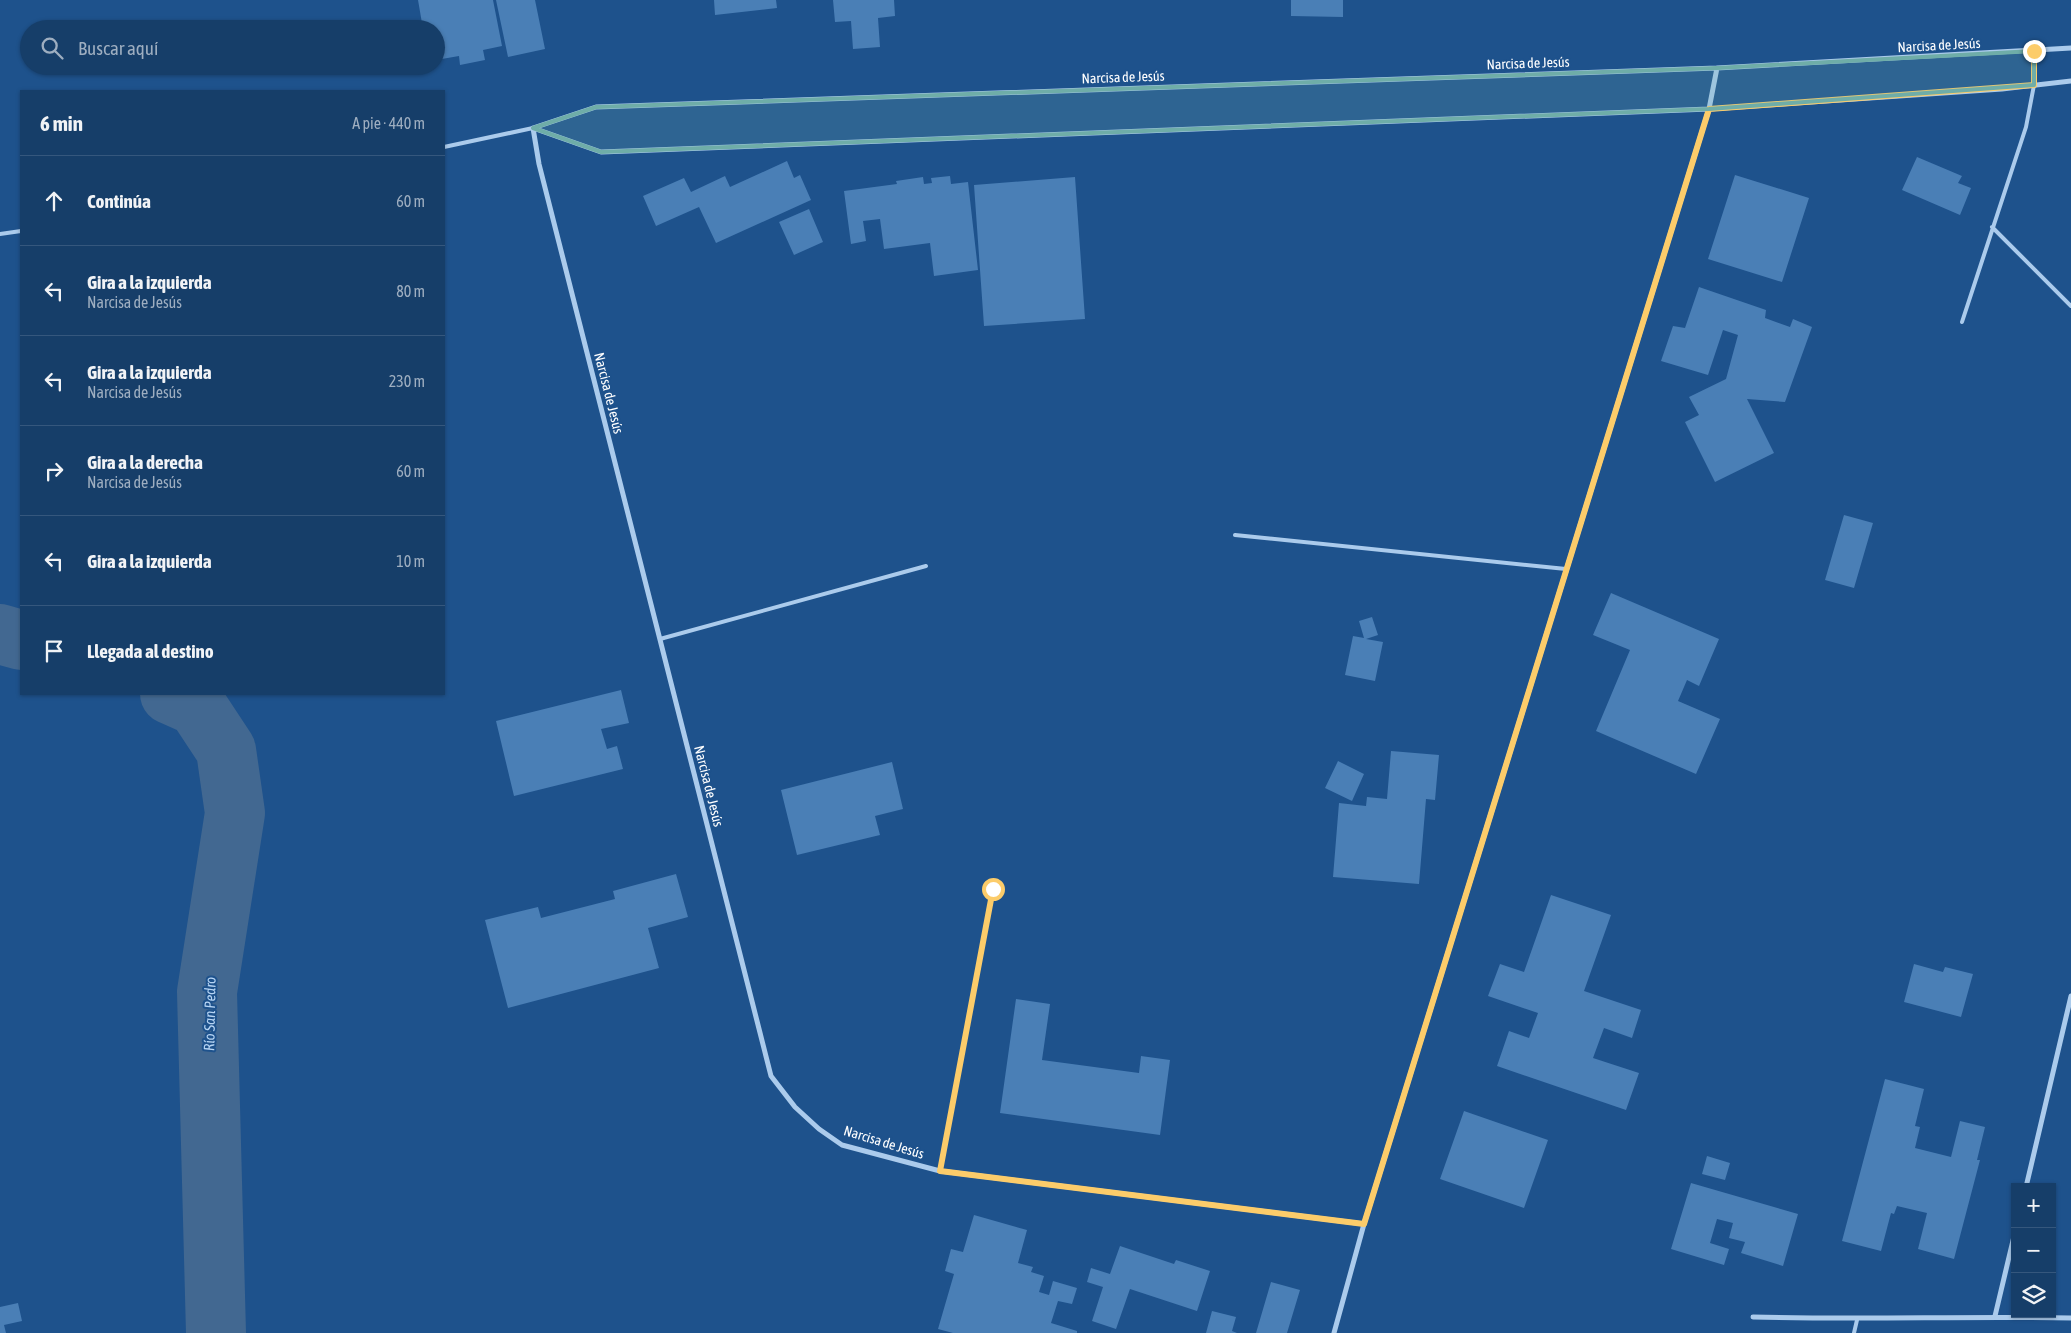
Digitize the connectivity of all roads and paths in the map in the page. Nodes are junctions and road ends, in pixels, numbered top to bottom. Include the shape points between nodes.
1 (2071, 48) edge
2 (2034, 51) junction
3 (1717, 68) junction
4 (2071, 81) edge
5 (2034, 85) junction
6 (1709, 109) junction
7 (533, 128) junction
8 (445, 147) edge
9 (1992, 227) junction
10 (20, 231) edge
11 (0, 234) edge
12 (2071, 306) edge
13 (1962, 322) dead end
14 (1235, 535) dead end
15 (926, 566) dead end
16 (1566, 569) junction
17 (660, 639) junction
18 (993, 889) dead end
19 (2071, 996) edge
20 (940, 1171) junction
21 (2027, 1183) edge
22 (1364, 1224) junction
23 (2011, 1249) edge
24 (1995, 1316) junction
25 (1753, 1317) dead end
26 (2071, 1318) edge
27 (1857, 1320) junction
28 (1334, 1333) edge
29 (1854, 1333) edge

1 - 2 street, Narcisa de Jesús
2 - 3 street, Narcisa de Jesús
2 - 5 street
3 - 6 street
3 - 7 street, Narcisa de Jesús via 596,106
4 - 5 street
5 - 6 street
5 - 9 lane via 2026,127
6 - 7 street via 601,152
6 - 16 street
7 - 8 lane
7 - 17 street, Narcisa de Jesús via 539,164
9 - 12 lane
9 - 13 lane
10 - 11 lane
14 - 16 lane
15 - 17 lane
16 - 22 street
17 - 20 street, Narcisa de Jesús via 771,1076 795,1107 842,1145
18 - 20 lane
19 - 21 street
20 - 22 street, Narcisa de Jesús
22 - 28 street
23 - 24 street
24 - 26 street
24 - 27 street
25 - 27 street
27 - 29 lane

